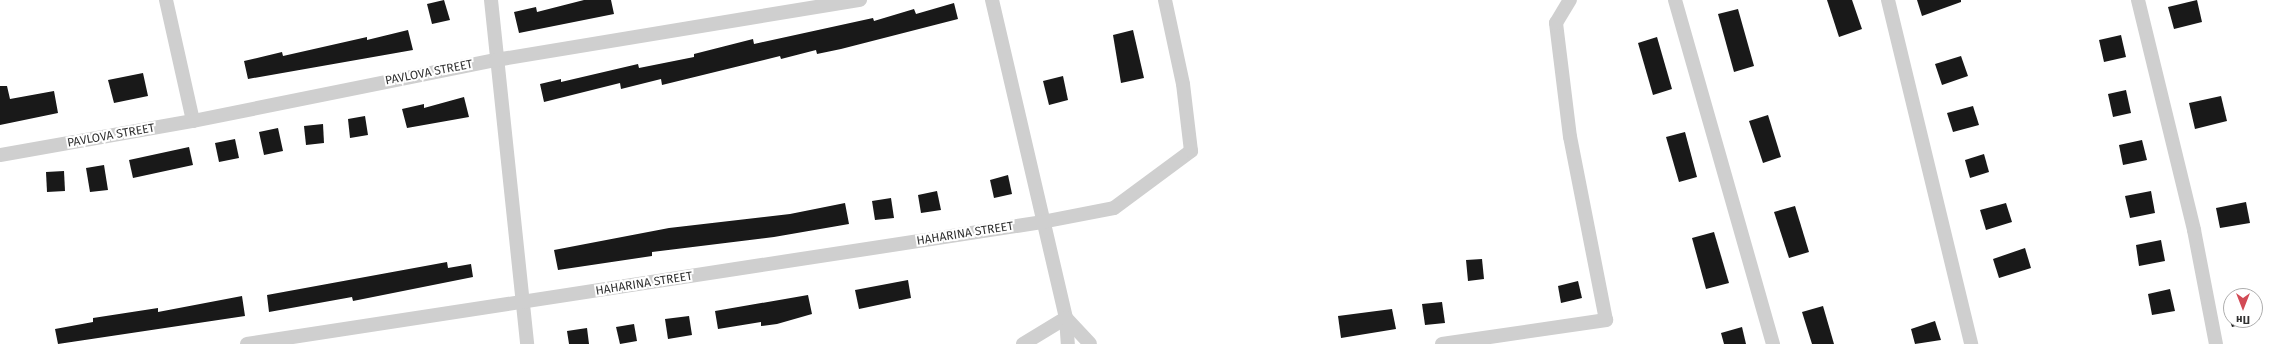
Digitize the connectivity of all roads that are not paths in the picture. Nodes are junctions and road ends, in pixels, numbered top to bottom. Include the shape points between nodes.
1 (166, 0) edge
2 (492, 0) edge
3 (860, 0) edge
4 (992, 0) edge
5 (1164, 0) edge
6 (1570, 0) edge
7 (1675, 0) edge
8 (1888, 0) edge
9 (2138, 0) edge
10 (496, 60) junction
11 (193, 121) junction
12 (0, 156) edge
13 (1042, 222) junction
14 (521, 303) junction
15 (1066, 318) junction
16 (247, 344) edge
17 (527, 344) edge
18 (1023, 344) edge
19 (1068, 344) edge
20 (1090, 344) edge
21 (1442, 344) edge
22 (1773, 344) edge
23 (1971, 344) edge
24 (2216, 344) edge

1 - 11 street
2 - 10 street
3 - 10 street, PAVLOVA STREET
4 - 13 street
5 - 13 street, HAHARINA STREET via 1183,84 1191,152 1114,208
6 - 21 street via 1556,23 1570,137 1606,320
7 - 22 street
8 - 23 street
9 - 24 street via 2194,230
10 - 11 street, PAVLOVA STREET
10 - 14 street
11 - 12 street, PAVLOVA STREET
13 - 14 street, HAHARINA STREET
13 - 15 street
14 - 16 street, HAHARINA STREET
14 - 17 street
15 - 18 street
15 - 19 street
15 - 20 street

